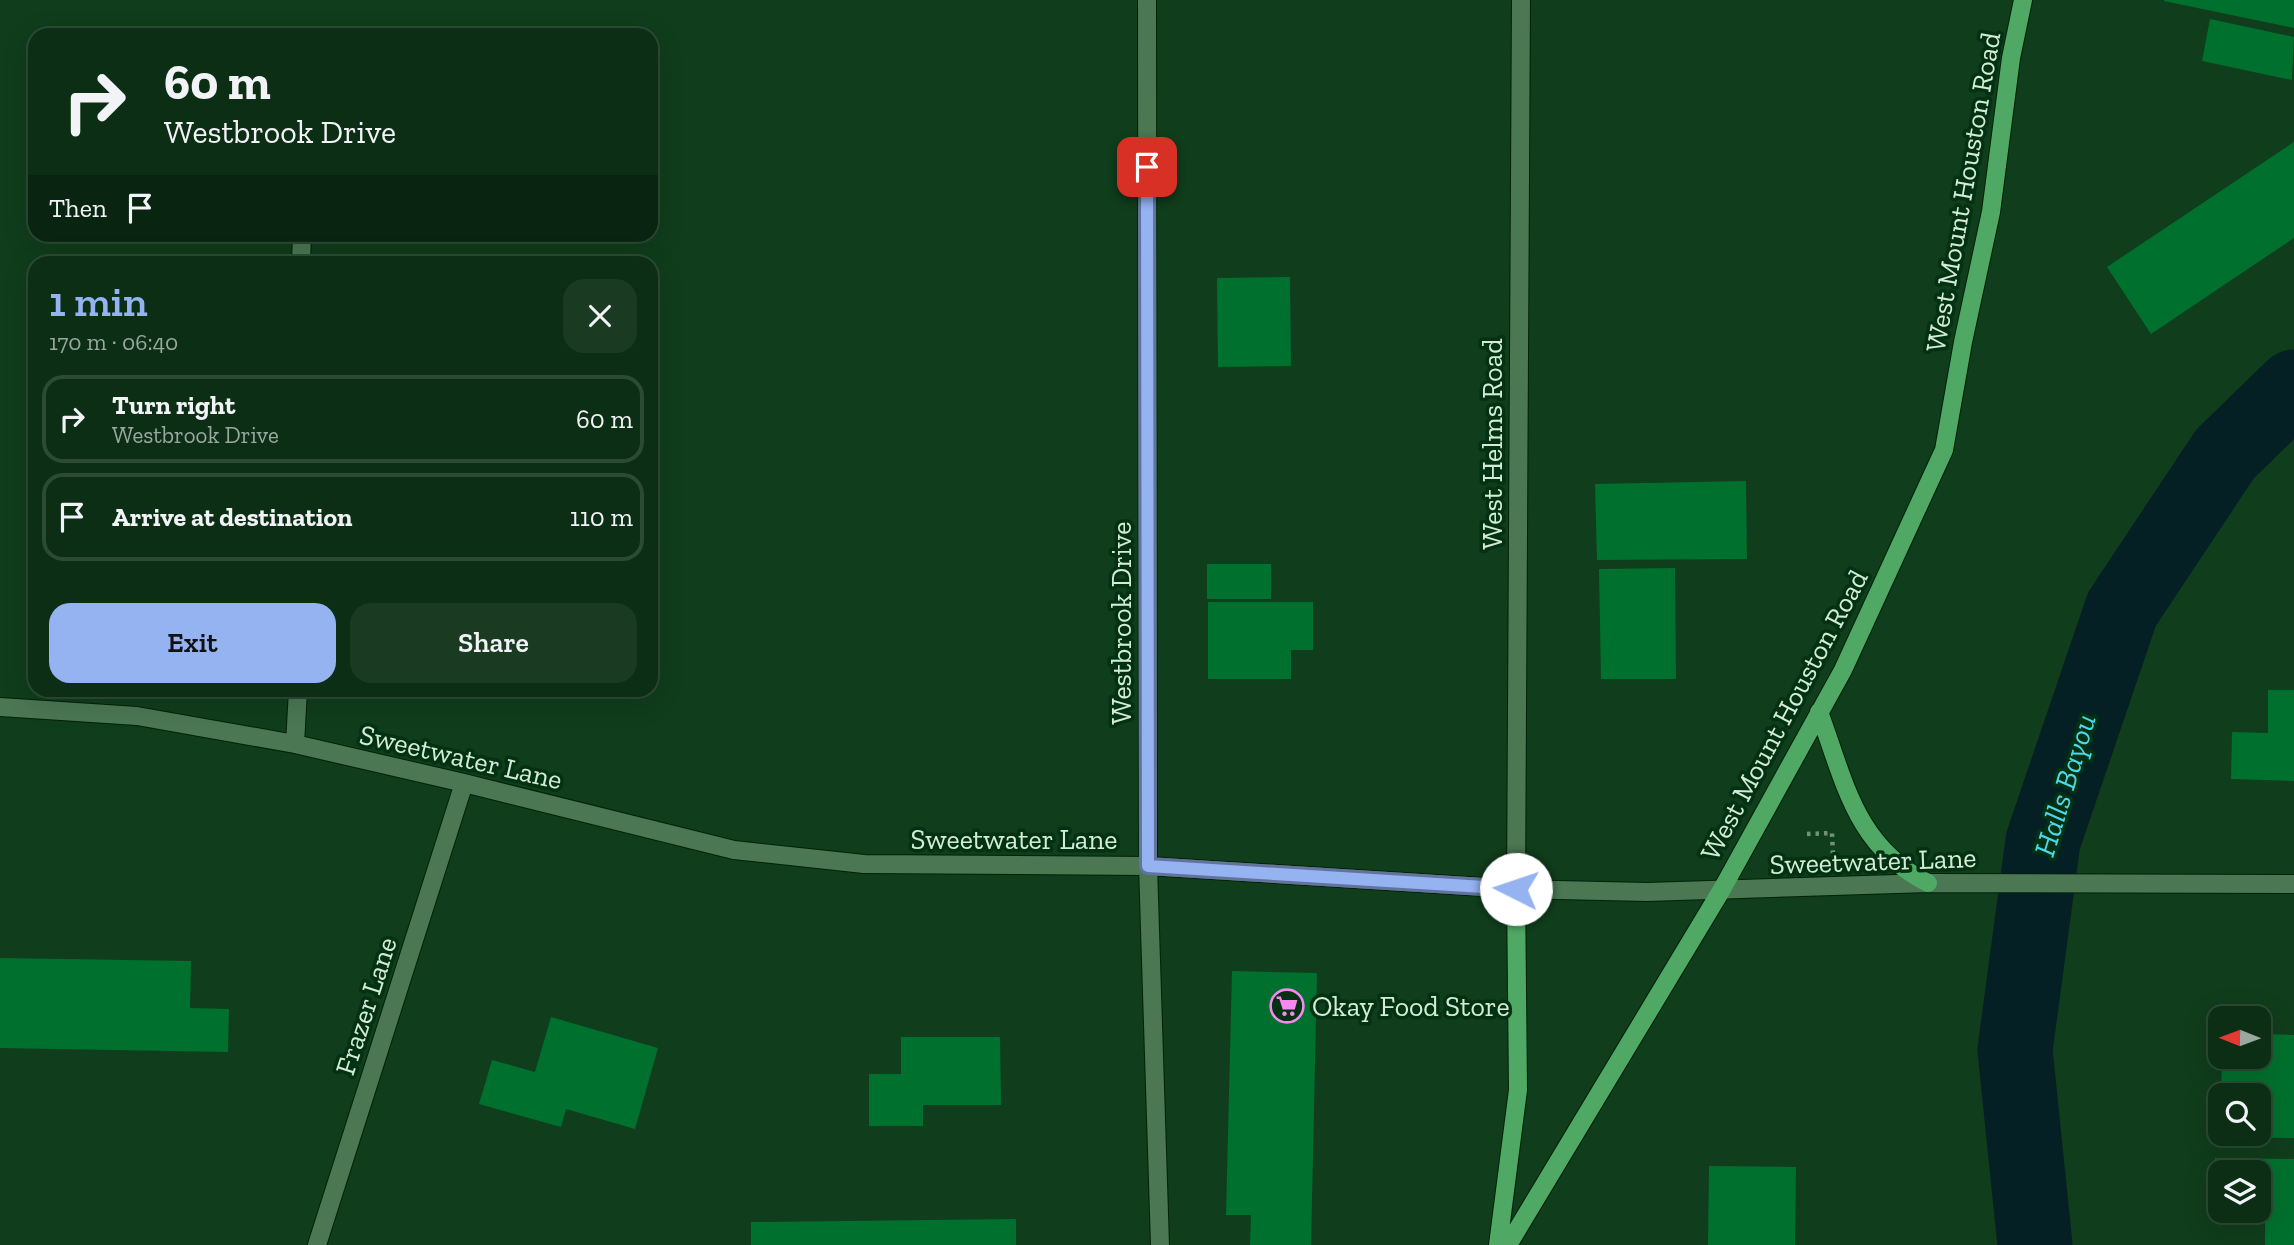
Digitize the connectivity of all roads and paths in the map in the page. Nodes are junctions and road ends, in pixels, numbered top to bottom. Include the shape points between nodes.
1 (1147, 0) edge
2 (1521, 0) edge
3 (2024, 0) edge
4 (298, 697) edge
5 (0, 707) edge
6 (1819, 712) junction
7 (295, 744) junction
8 (464, 783) junction
9 (1807, 834) dead end
10 (1833, 855) dead end
11 (1148, 866) junction
12 (1928, 883) junction
13 (2294, 884) edge
14 (1516, 889) junction
15 (1721, 891) junction
16 (317, 1245) edge
17 (1160, 1245) edge
18 (1498, 1245) edge
19 (1507, 1245) edge

1 - 11 street, Westbrook Drive
2 - 14 street, West Helms Road
3 - 6 main road, West Mount Houston Road via 2011,58 1991,212 1944,450 1843,670
4 - 7 street
5 - 7 street, Sweetwater Lane via 137,716
6 - 12 main road via 1858,817 1876,844 1907,873
6 - 15 main road, West Mount Houston Road
7 - 8 street, Sweetwater Lane
8 - 11 street, Sweetwater Lane via 734,850 864,864
8 - 16 street, Frazer Lane
9 - 10 path via 1832,833
11 - 14 street, Sweetwater Lane
11 - 17 street, Westbrook Drive
12 - 13 street, Sweetwater Lane
12 - 15 street, Sweetwater Lane
14 - 15 street, Sweetwater Lane
14 - 18 main road via 1518,1090
15 - 19 main road, West Mount Houston Road

